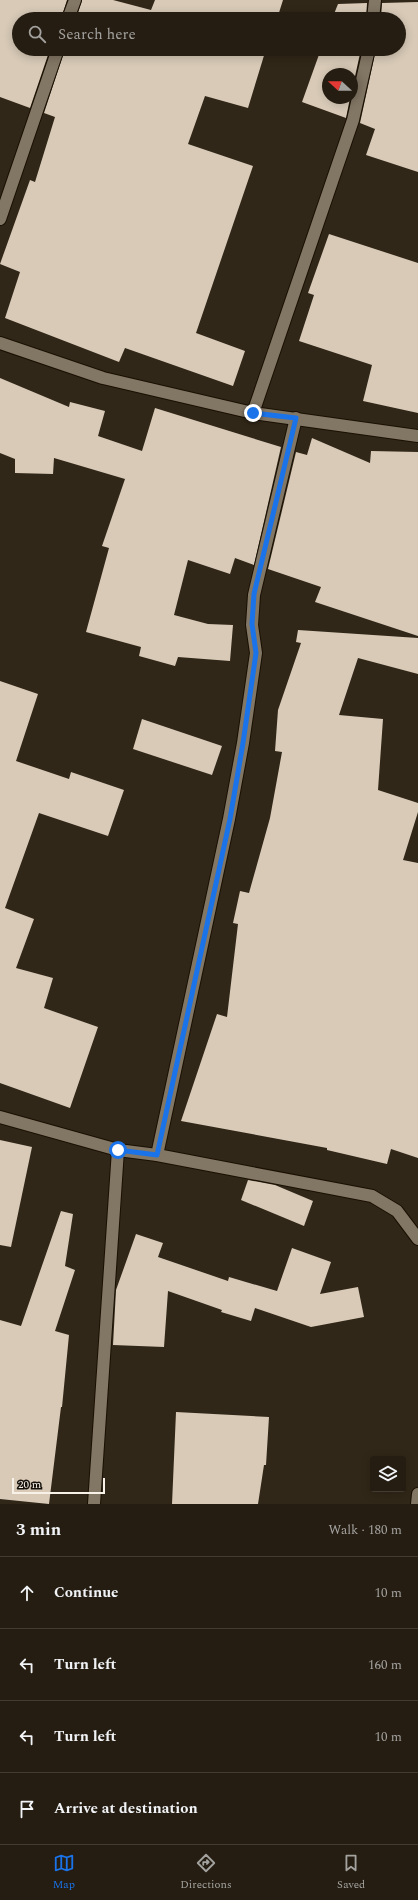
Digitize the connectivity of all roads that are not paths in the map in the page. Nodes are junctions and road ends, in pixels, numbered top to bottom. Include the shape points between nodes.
1 (75, 0) edge
2 (375, 0) edge
3 (71, 12) edge
4 (374, 12) edge
5 (56, 56) edge
6 (368, 56) edge
7 (0, 219) edge
8 (0, 343) edge
9 (253, 413) junction
10 (296, 418) junction
11 (418, 436) edge
12 (0, 1117) edge
13 (118, 1150) junction
14 (157, 1155) junction
15 (418, 1239) edge
16 (418, 1494) edge
17 (94, 1504) edge
18 (417, 1504) edge

1 - 3 street
2 - 4 street
5 - 7 street
6 - 9 street via 354,120
8 - 9 street via 103,378
9 - 10 street
10 - 11 street
10 - 14 street via 254,594 252,624 256,653 230,819
12 - 13 street
13 - 14 street
13 - 17 street
14 - 15 street via 372,1196 397,1211
16 - 18 street

